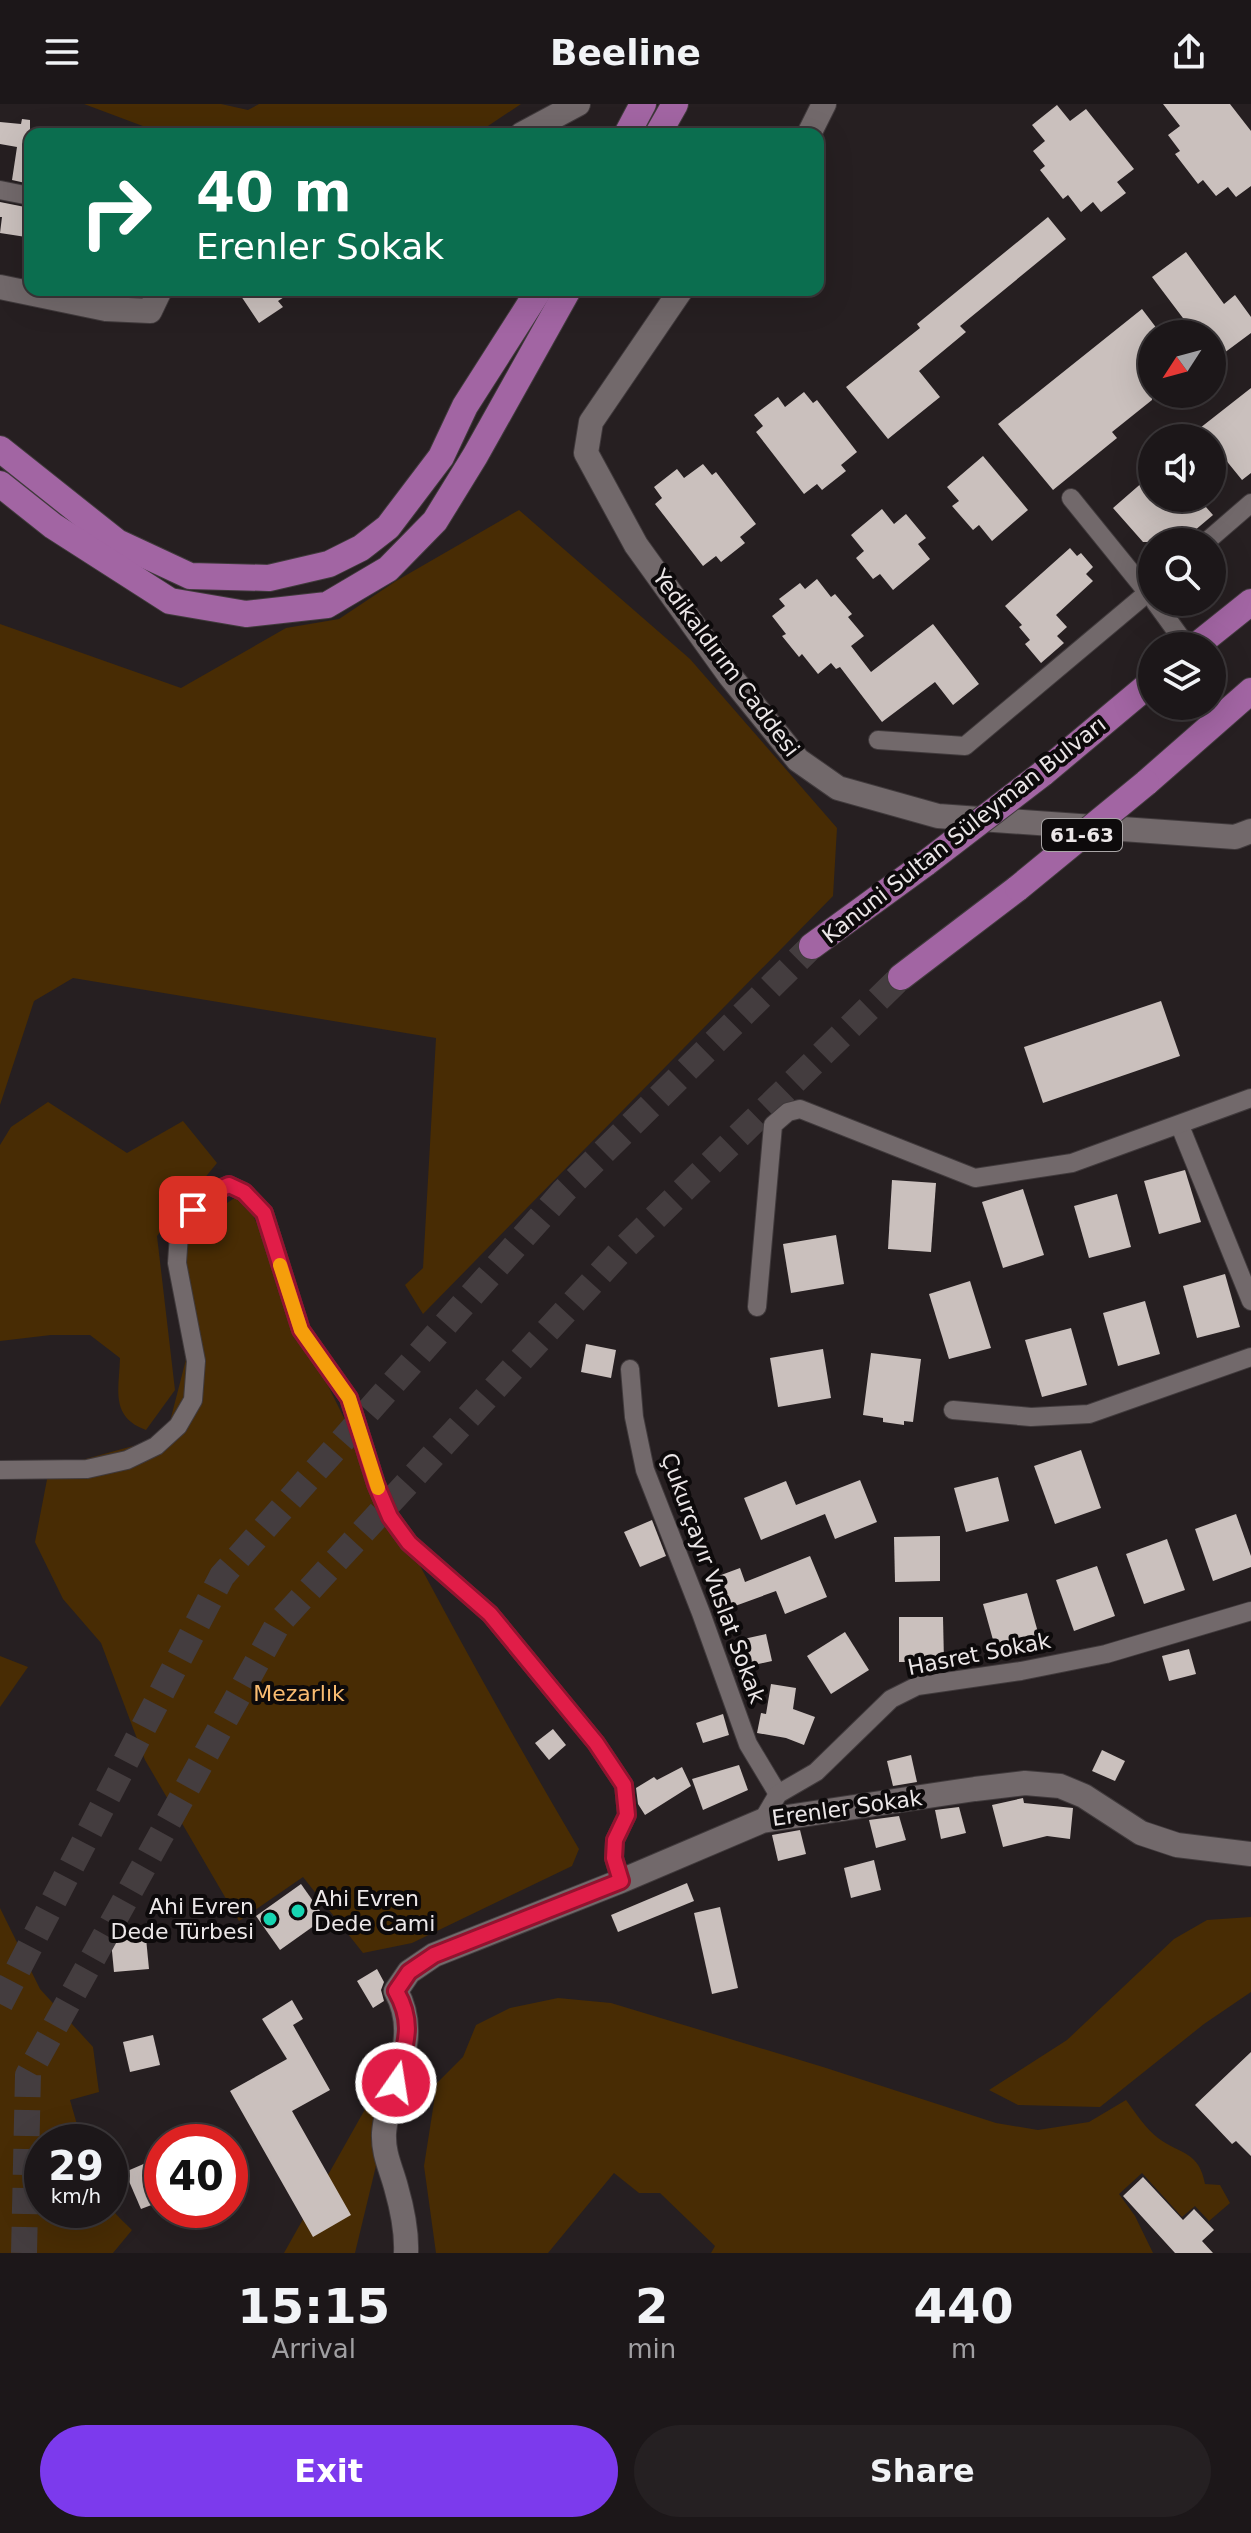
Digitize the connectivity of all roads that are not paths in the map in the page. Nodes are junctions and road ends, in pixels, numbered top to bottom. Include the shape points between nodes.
1 (578, 104) edge
2 (643, 104) edge
3 (675, 104) edge
4 (824, 104) edge
5 (533, 128) edge
6 (630, 128) edge
7 (661, 128) edge
8 (812, 128) edge
9 (0, 190) edge
10 (24, 195) edge
11 (0, 287) edge
12 (24, 292) edge
13 (43, 296) edge
14 (157, 296) edge
15 (535, 296) edge
16 (565, 296) edge
17 (677, 296) edge
18 (0, 449) edge
19 (0, 484) edge
20 (1071, 498) dead end
21 (1251, 503) edge
22 (1222, 528) edge
23 (1138, 578) edge
24 (1251, 602) edge
25 (1138, 606) edge
26 (1214, 632) edge
27 (1251, 691) edge
28 (1138, 694) edge
29 (878, 740) dead end
30 (1251, 831) edge
31 (812, 946) tunnel mouth
32 (901, 977) tunnel mouth
33 (1251, 1098) edge
34 (1180, 1126) junction
35 (1251, 1301) edge
36 (757, 1307) dead end
37 (1251, 1357) edge
38 (630, 1369) dead end
39 (953, 1410) dead end
40 (0, 1470) edge
41 (1251, 1611) edge
42 (778, 1794) junction
43 (762, 1821) junction
44 (1251, 1854) edge
45 (621, 1881) junction
46 (406, 2253) edge

1 - 5 street
2 - 6 main road
3 - 7 main road
4 - 8 street
9 - 10 street
11 - 12 street
13 - 14 street via 106,309 150,311
15 - 18 main road via 415,492 388,527 329,564 269,578 190,576 117,542
16 - 19 main road via 435,521 388,569 327,605 246,614 170,601 53,526
17 - 30 street, Yedikaldırım Caddesi via 591,422 586,453 636,545 798,760 838,788 938,816 1235,837
20 - 23 street
21 - 22 street
24 - 26 main road
25 - 29 street via 965,746
27 - 32 main road, 61-63, bridge via 1018,888
28 - 31 main road, Kanuni Sultan Süleyman Bulvarı, bridge via 1042,774
33 - 34 street
34 - 35 street
34 - 36 street via 1072,1163 975,1178 800,1109 788,1112 773,1125
37 - 39 street via 1089,1414 1031,1417
38 - 42 street, Çukurçayır Vuslat Sokak via 645,1470 748,1744
40 - 45 street via 87,1469 127,1460 156,1446 178,1426 193,1400 196,1361 177,1263 179,1234 204,1196 229,1185 244,1192 264,1213 301,1330 349,1398 390,1517 409,1543 490,1614 624,1785 627,1815 615,1840 614,1858
41 - 42 street, Hasret Sokak via 1106,1654 917,1686 891,1699 816,1772
42 - 43 street, Hasret Sokak
43 - 44 street, Erenler Sokak via 1025,1783 1060,1786 1141,1833 1177,1845
43 - 45 street, Erenler Sokak
45 - 46 street, Erenler Sokak via 434,1955 409,1972 396,1991 406,2009 408,2033 384,2132 385,2157 407,2235

